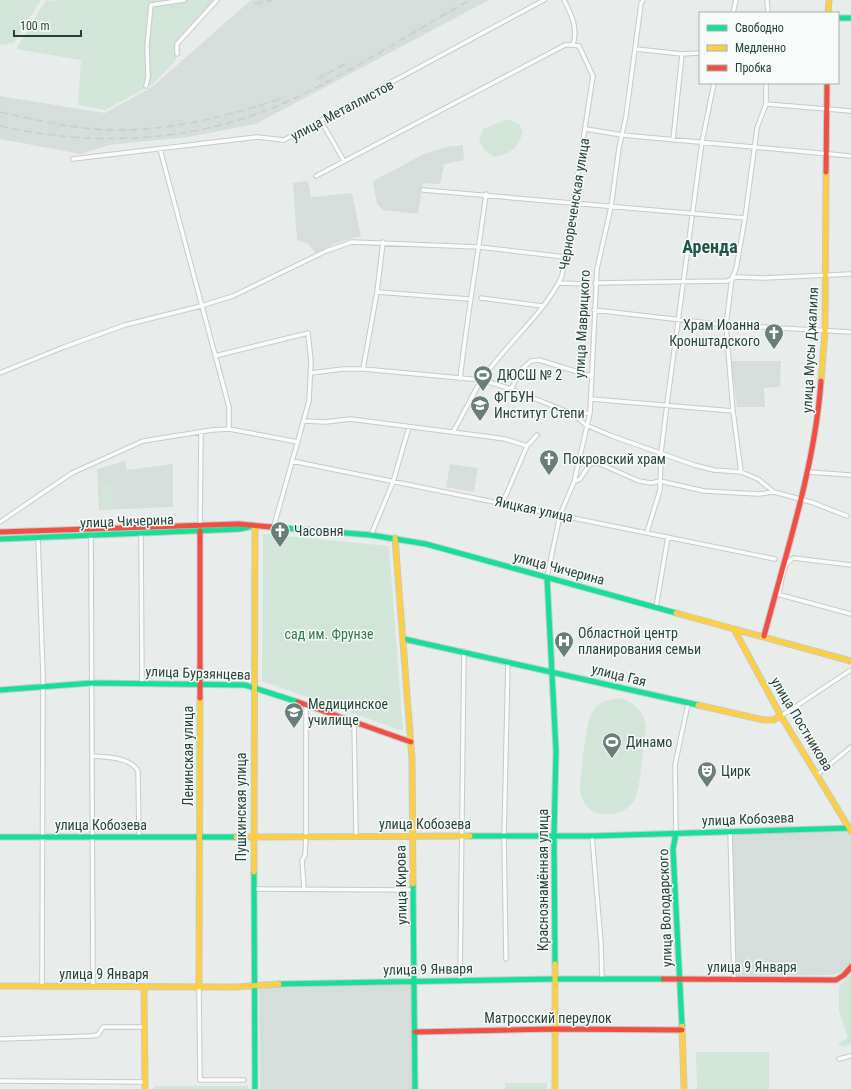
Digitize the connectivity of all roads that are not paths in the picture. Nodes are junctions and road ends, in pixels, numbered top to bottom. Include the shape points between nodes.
1 (184, 0) edge
2 (217, 0) edge
3 (544, 0) edge
4 (564, 0) edge
5 (643, 0) edge
6 (736, 0) edge
7 (767, 0) edge
8 (829, 0) edge
9 (733, 12) edge
10 (768, 12) edge
11 (828, 12) edge
12 (839, 18) edge
13 (851, 18) edge
14 (573, 44) junction
15 (636, 49) junction
16 (699, 53) edge
17 (177, 54) dead end
18 (682, 54) junction
19 (714, 84) edge
20 (766, 84) edge
21 (827, 84) edge
22 (146, 86) dead end
23 (766, 104) junction
24 (827, 109) junction
25 (851, 111) edge
26 (321, 121) junction
27 (586, 129) junction
28 (622, 135) junction
29 (673, 140) junction
30 (702, 142) junction
31 (754, 148) junction
32 (160, 149) junction
33 (827, 153) junction
34 (851, 156) edge
35 (73, 159) dead end
36 (344, 161) junction
37 (316, 176) dead end
38 (422, 190) dead end
39 (486, 194) junction
40 (574, 204) junction
41 (611, 207) junction
42 (692, 214) junction
43 (745, 218) junction
44 (383, 242) junction
45 (479, 247) junction
46 (565, 257) junction
47 (826, 274) junction
48 (851, 274) edge
49 (734, 278) junction
50 (684, 281) junction
51 (559, 283) junction
52 (595, 283) junction
53 (586, 284) dead end
54 (377, 292) junction
55 (481, 298) dead end
56 (469, 299) junction
57 (201, 306) junction
58 (542, 306) junction
59 (594, 310) junction
60 (680, 319) junction
61 (726, 325) junction
62 (825, 331) junction
63 (851, 332) edge
64 (215, 356) junction
65 (363, 369) junction
66 (311, 373) junction
67 (0, 374) edge
68 (591, 376) junction
69 (460, 379) junction
70 (482, 380) junction
71 (511, 389) junction
72 (591, 399) junction
73 (667, 404) junction
74 (733, 411) junction
75 (590, 413) junction
76 (573, 414) junction
77 (305, 421) junction
78 (586, 425) junction
79 (409, 427) junction
80 (229, 429) junction
81 (201, 432) junction
82 (453, 432) junction
83 (537, 434) dead end
84 (298, 442) junction
85 (527, 446) junction
86 (660, 453) junction
87 (292, 460) junction
88 (741, 472) junction
89 (807, 472) junction
90 (851, 475) edge
91 (660, 481) junction
92 (393, 482) junction
93 (574, 482) junction
94 (774, 492) junction
95 (800, 498) junction
96 (503, 502) junction
97 (560, 515) junction
98 (847, 516) dead end
99 (0, 522) edge
100 (255, 526) junction
101 (274, 526) junction
102 (200, 528) junction
103 (0, 532) edge
104 (141, 532) junction
105 (647, 532) junction
106 (92, 534) junction
107 (371, 535) junction
108 (38, 536) junction
109 (668, 537) junction
110 (395, 538) junction
111 (0, 539) edge
112 (775, 559) dead end
113 (851, 565) edge
114 (547, 577) junction
115 (777, 594) junction
116 (656, 607) junction
117 (851, 614) edge
118 (734, 629) junction
119 (764, 636) junction
120 (404, 639) junction
121 (464, 651) junction
122 (508, 661) junction
123 (851, 661) edge
124 (851, 670) edge
125 (551, 671) junction
126 (92, 683) junction
127 (142, 683) junction
128 (200, 684) junction
129 (42, 686) junction
130 (253, 687) junction
131 (0, 690) edge
132 (688, 704) junction
133 (306, 705) junction
134 (781, 716) junction
135 (354, 722) junction
136 (411, 742) junction
137 (851, 747) edge
138 (92, 756) junction
139 (818, 774) junction
140 (851, 829) edge
141 (730, 832) junction
142 (676, 833) junction
143 (139, 836) junction
144 (199, 836) junction
145 (253, 836) junction
146 (306, 836) junction
147 (356, 836) junction
148 (412, 836) junction
149 (462, 836) junction
150 (554, 836) junction
151 (592, 836) junction
152 (0, 837) edge
153 (42, 837) junction
154 (93, 837) junction
155 (504, 837) junction
156 (304, 888) junction
157 (254, 889) junction
158 (413, 890) junction
159 (506, 959) dead end
160 (851, 967) edge
161 (602, 979) junction
162 (680, 979) junction
163 (734, 979) junction
164 (554, 980) junction
165 (414, 981) junction
166 (460, 981) junction
167 (255, 985) junction
168 (0, 986) edge
169 (42, 986) junction
170 (93, 986) junction
171 (144, 986) junction
172 (199, 987) junction
173 (145, 1027) junction
174 (554, 1029) junction
175 (682, 1030) junction
176 (415, 1032) junction
177 (0, 1038) edge
178 (851, 1056) edge
179 (839, 1059) dead end
180 (244, 1080) dead end
181 (0, 1081) edge
182 (145, 1082) junction
183 (145, 1089) edge
184 (255, 1089) edge
185 (415, 1089) edge
186 (555, 1089) edge
187 (684, 1089) edge

1 - 22 street via 151,5
2 - 17 street via 177,44
3 - 26 street, улица Металлистов
4 - 14 street via 573,17 576,32
5 - 15 street, улица Маврицкого
6 - 9 street
7 - 10 street
8 - 11 main road
12 - 13 main road
14 - 27 street, Чернореченская улица via 579,46 594,76
14 - 36 street via 553,50
15 - 18 street
15 - 28 street, улица Маврицкого
16 - 18 street
18 - 29 street
19 - 30 street
20 - 23 street
21 - 24 main road, улица Мусы Джалиля
23 - 24 street
23 - 31 street via 757,128
24 - 25 street
24 - 33 main road, улица Мусы Джалиля
26 - 32 street, улица Металлистов via 284,140 257,136
26 - 36 street
27 - 28 street
27 - 40 street, Чернореченская улица
28 - 29 street
28 - 41 street, улица Маврицкого
29 - 30 street
30 - 31 street
30 - 42 street
31 - 33 street
31 - 43 street
32 - 35 street, улица Металлистов
32 - 57 street
33 - 34 street
33 - 47 main road, улица Мусы Джалиля
36 - 37 street
38 - 39 street
39 - 40 street
39 - 45 street
40 - 41 street
40 - 46 street, Чернореченская улица
41 - 42 street
41 - 52 street, улица Маврицкого
42 - 43 street
42 - 50 street
43 - 49 street
44 - 45 street
44 - 54 street
44 - 57 street via 352,242 341,245 233,296
45 - 46 street
45 - 56 street
46 - 51 street, Чернореченская улица
47 - 48 street
47 - 49 street
47 - 62 main road, улица Мусы Джалиля
49 - 50 street via 727,281
49 - 61 street
50 - 52 street
50 - 60 street
51 - 53 street
51 - 58 street, Чернореченская улица via 552,296
52 - 59 street, улица Маврицкого
54 - 56 street
54 - 65 street
55 - 58 street
56 - 69 street
57 - 64 street
57 - 67 street via 125,325
58 - 70 street, Чернореченская улица
59 - 60 street
59 - 68 street, улица Маврицкого
60 - 61 street
60 - 73 street
61 - 62 street
61 - 74 street
62 - 63 street
62 - 89 main road, улица Мусы Джалиля via 819,416
64 - 66 street via 308,333
64 - 80 street via 229,408
65 - 66 street
65 - 69 street
66 - 77 street
68 - 71 street via 539,360 531,361 522,369
68 - 72 street, улица Маврицкого
69 - 70 street
70 - 71 street
70 - 82 street, Чернореченская улица
71 - 76 street
72 - 73 street
72 - 75 street, улица Маврицкого
73 - 74 street
73 - 86 street
74 - 88 street
75 - 76 street
75 - 78 street, улица Маврицкого
76 - 78 street
77 - 79 street via 350,419
77 - 84 street
78 - 86 street
78 - 93 street, улица Маврицкого
79 - 82 street
79 - 92 street
80 - 81 street
80 - 84 street
81 - 99 street via 142,441 100,458 56,482
81 - 102 street, Ленинская улица
82 - 85 street via 505,439
83 - 85 street
84 - 87 street
85 - 96 street
86 - 88 street via 708,469
86 - 91 street
87 - 92 street, Яицкая улица
87 - 101 street
88 - 94 street via 758,479
89 - 90 street
89 - 95 main road, улица Мусы Джалиля
91 - 93 street via 639,481 598,462 590,464 580,479
91 - 94 street via 704,491 759,494
91 - 105 street via 658,500
92 - 96 street, Яицкая улица
92 - 107 street
93 - 97 street, улица Маврицкого
94 - 95 street
95 - 98 street
95 - 115 main road, улица Мусы Джалиля
96 - 97 street, Яицкая улица
97 - 105 street, Яицкая улица
97 - 114 street, улица Маврицкого
100 - 101 main road, улица Чичерина
100 - 102 main road, улица Чичерина
100 - 130 main road, Пушкинская улица
101 - 107 main road, улица Чичерина
102 - 103 main road, улица Чичерина
102 - 104 main road, улица Чичерина
102 - 128 main road, Ленинская улица
104 - 106 main road, улица Чичерина
104 - 127 street
105 - 109 street, Яицкая улица
106 - 108 main road, улица Чичерина
106 - 126 street
107 - 110 main road, улица Чичерина
108 - 111 main road, улица Чичерина
108 - 129 street
109 - 112 street, Яицкая улица
109 - 116 street
110 - 114 main road, улица Чичерина
110 - 120 main road, улица Кирова
113 - 115 street via 793,558 787,561
114 - 116 main road, улица Чичерина
114 - 125 main road, улица Маврицкого
115 - 117 street
115 - 119 main road, улица Мусы Джалиля
116 - 118 main road, улица Чичерина
118 - 119 main road, улица Чичерина
118 - 134 main road, улица Постникова
119 - 123 main road, улица Чичерина
120 - 121 main road, улица Гая
120 - 136 main road, улица Кирова
121 - 122 main road, улица Гая
121 - 149 street
122 - 125 main road, улица Гая
122 - 155 street
124 - 134 street
125 - 132 main road, улица Гая
125 - 150 main road, Краснознамённая улица via 556,751
126 - 127 main road, улица Бурзянцева
126 - 129 main road, улица Бурзянцева
126 - 138 street
127 - 128 main road, улица Бурзянцева
128 - 130 main road, улица Бурзянцева
128 - 144 main road, Ленинская улица
129 - 131 main road, улица Бурзянцева
129 - 153 street
130 - 133 main road, улица Бурзянцева
130 - 145 main road, Пушкинская улица
132 - 134 main road, улица Гая via 764,720 773,720
132 - 142 street, улица Володарского via 675,765
133 - 135 main road, улица Бурзянцева
133 - 146 street
134 - 139 main road, улица Постникова
135 - 136 main road, улица Бурзянцева
135 - 147 street
136 - 148 main road, улица Кирова
137 - 139 street
138 - 143 street via 112,757 136,767
138 - 154 street
139 - 140 main road, улица Постникова
140 - 141 main road, улица Кобозева
141 - 142 main road, улица Кобозева
141 - 163 street
142 - 151 main road, улица Кобозева
142 - 162 main road, улица Володарского via 673,849
143 - 144 main road, улица Кобозева
143 - 154 main road, улица Кобозева
144 - 145 main road, улица Кобозева
144 - 172 main road, Ленинская улица
145 - 146 main road, улица Кобозева
145 - 157 main road, Пушкинская улица
146 - 147 main road, улица Кобозева
146 - 156 street via 305,855 302,861
147 - 148 main road, улица Кобозева
148 - 149 main road, улица Кобозева
148 - 158 main road, улица Кирова
149 - 155 main road, улица Кобозева
149 - 166 street
150 - 151 main road, улица Кобозева
150 - 155 main road, улица Кобозева
150 - 164 main road, Краснознамённая улица
151 - 161 street
152 - 153 main road, улица Кобозева
153 - 154 main road, улица Кобозева
153 - 169 street
154 - 170 street
155 - 159 street
156 - 157 street
156 - 158 street
157 - 167 main road, Пушкинская улица
158 - 165 main road, улица Кирова
160 - 163 main road, улица 9 Января via 836,980
161 - 162 main road, улица 9 Января
161 - 164 main road, улица 9 Января
162 - 163 main road, улица 9 Января
162 - 175 main road, улица Володарского
164 - 166 main road, улица 9 Января
164 - 174 main road, Краснознамённая улица
165 - 166 main road, улица 9 Января
165 - 167 main road, улица 9 Января
165 - 176 main road, улица Кирова
167 - 172 main road, улица 9 Января
167 - 184 main road, Пушкинская улица
168 - 169 main road, улица 9 Января
169 - 170 main road, улица 9 Января
170 - 171 main road, улица 9 Января
171 - 172 main road, улица 9 Января
171 - 173 main road
172 - 180 street, Ленинская улица via 200,1080
173 - 177 street via 103,1027 98,1035 91,1036
173 - 182 main road
174 - 175 main road, Матросский переулок
174 - 176 main road, Матросский переулок
174 - 186 main road, Краснознамённая улица
175 - 187 main road, улица Володарского
176 - 185 main road, улица Кирова
178 - 179 street
181 - 182 street
182 - 183 main road

